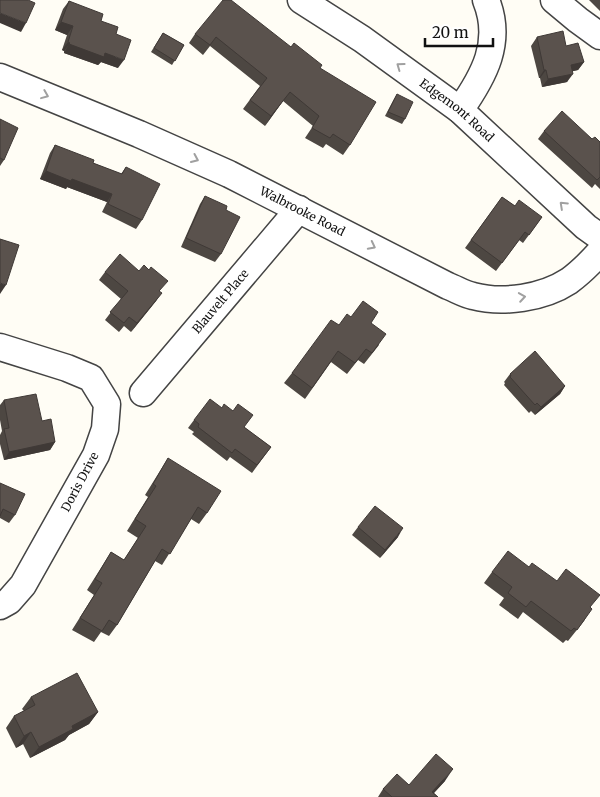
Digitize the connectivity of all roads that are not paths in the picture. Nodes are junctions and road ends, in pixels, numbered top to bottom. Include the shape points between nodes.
1 (301, 0) edge
2 (486, 0) edge
3 (554, 0) edge
4 (600, 36) edge
5 (0, 77) edge
6 (460, 110) junction
7 (299, 209) junction
8 (600, 237) edge
9 (600, 252) edge
10 (0, 347) edge
11 (143, 393) dead end
12 (0, 606) edge

6 -> 1 street, Edgemont Road via 362,39
2 - 6 street via 492,18 490,55 474,90
3 - 4 street
5 -> 7 street, Walbrooke Road via 229,174
8 -> 6 street, Edgemont Road
7 -> 9 street, Walbrooke Road via 448,286 481,298 519,298 554,289 571,280
7 - 11 street, Blauvelt Place
10 - 12 street, Doris Drive via 91,378 106,404 105,429 96,455 23,585

